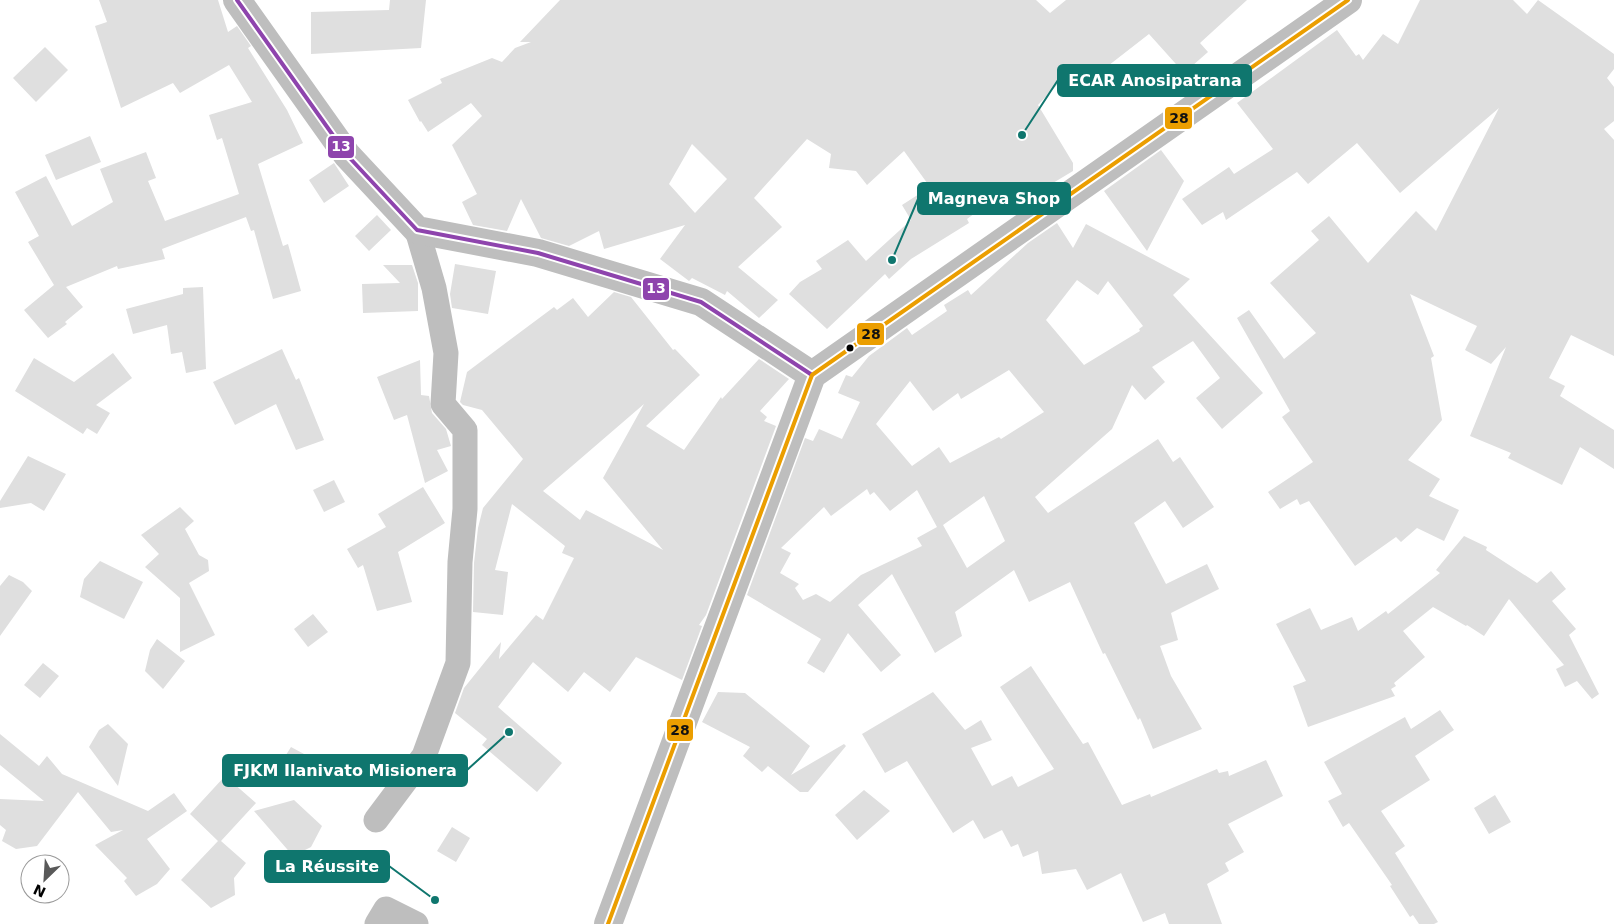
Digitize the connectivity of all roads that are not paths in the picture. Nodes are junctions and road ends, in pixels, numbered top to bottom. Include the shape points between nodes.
1 (237, 0) edge
2 (1348, 0) edge
3 (418, 230) junction
4 (812, 374) junction
5 (376, 820) dead end
6 (377, 924) edge
7 (416, 924) edge
8 (608, 924) edge

1 - 3 street via 347,155
2 - 4 street
3 - 4 street via 538,253 701,302
3 - 5 street via 434,288 446,353 443,404 465,430 458,663 424,756
4 - 8 street
6 - 7 street via 386,909

